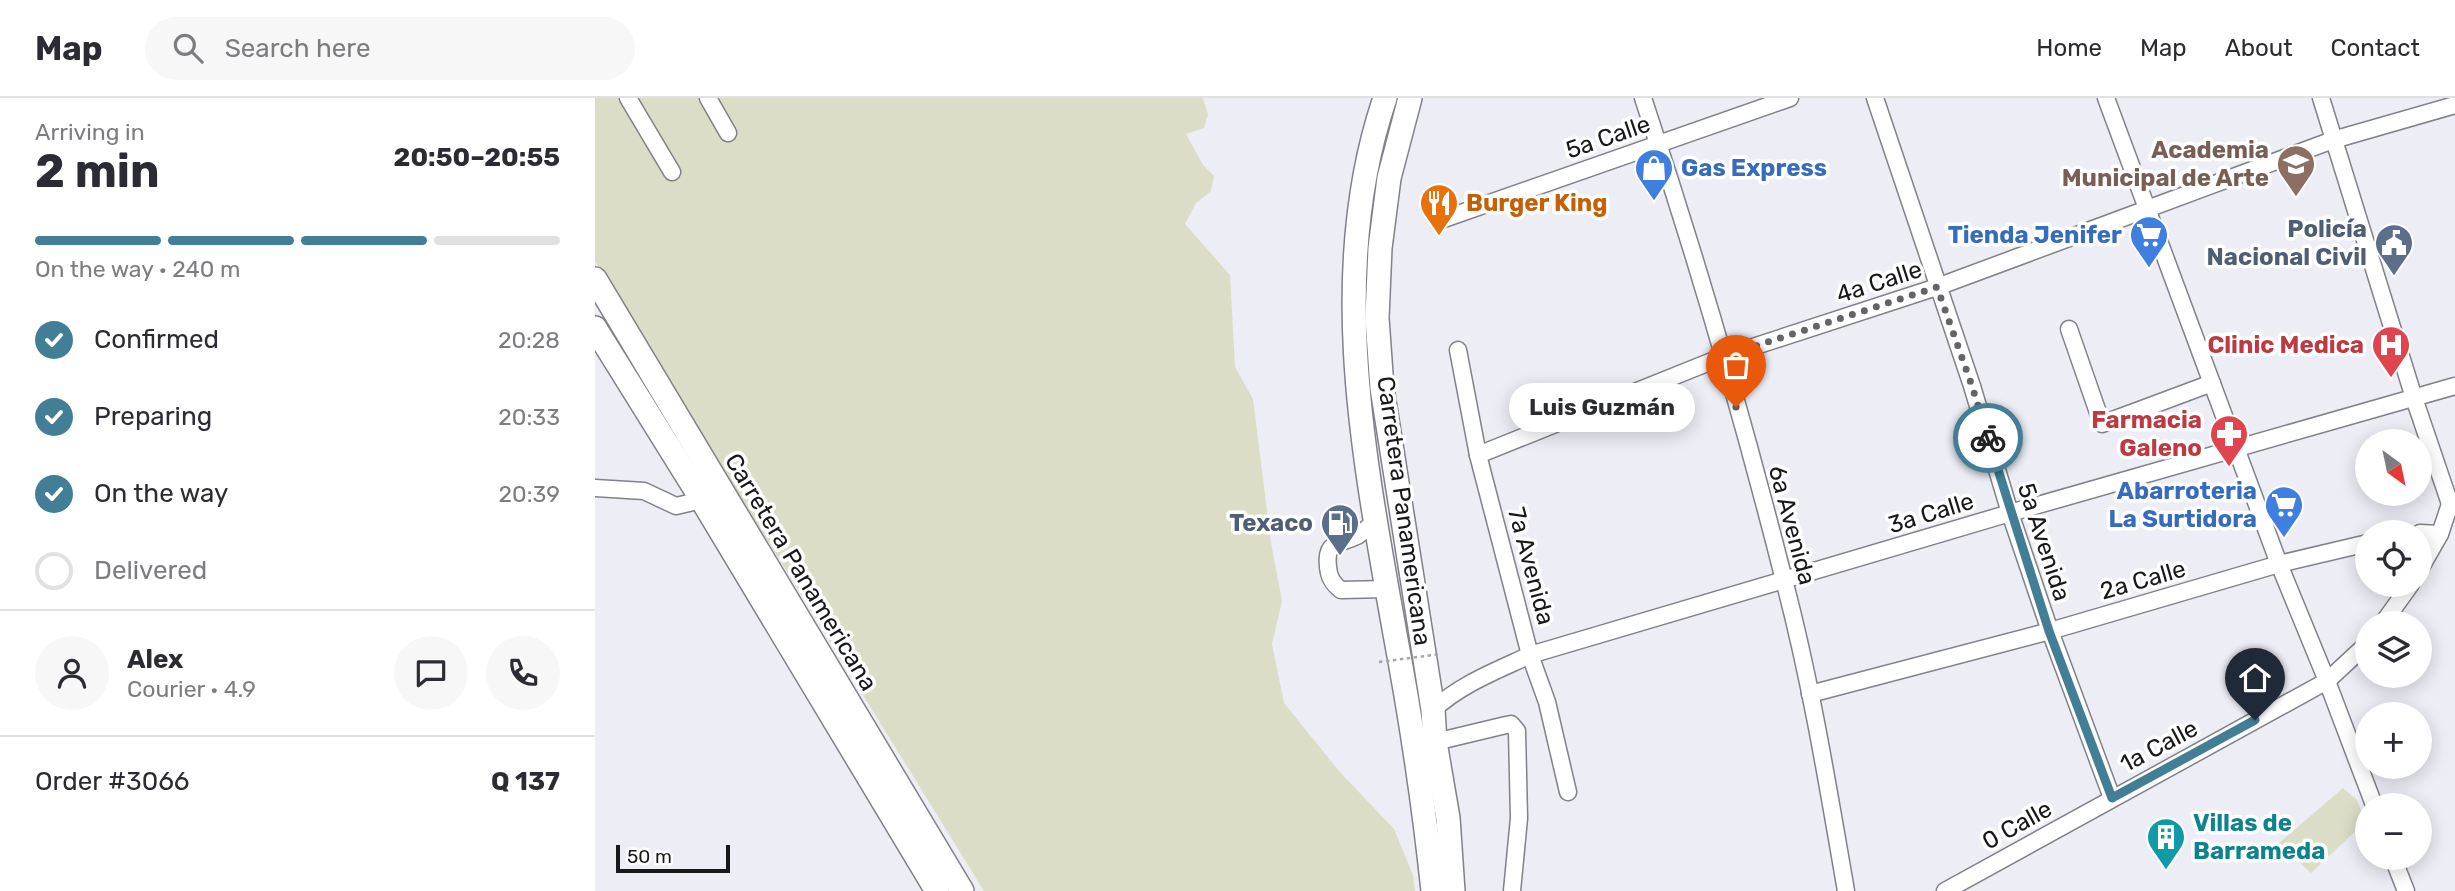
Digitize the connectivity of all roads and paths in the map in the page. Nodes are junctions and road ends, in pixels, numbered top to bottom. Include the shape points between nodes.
1 (628, 98) edge
2 (708, 98) edge
3 (1385, 98) edge
4 (1410, 98) edge
5 (1643, 98) edge
6 (1790, 98) edge
7 (1875, 98) edge
8 (2106, 98) edge
9 (2321, 98) edge
10 (2455, 105) edge
11 (728, 133) dead end
12 (2333, 140) junction
13 (1658, 143) junction
14 (672, 172) dead end
15 (2148, 207) junction
16 (1441, 219) dead end
17 (595, 279) edge
18 (1937, 287) junction
19 (595, 328) edge
20 (2069, 329) dead end
21 (1458, 350) dead end
22 (1722, 357) junction
23 (2212, 383) junction
24 (2455, 386) edge
25 (2414, 398) junction
26 (2236, 448) junction
27 (1478, 455) junction
28 (595, 488) edge
29 (702, 500) junction
30 (2452, 505) edge
31 (2010, 513) junction
32 (1374, 522) junction
33 (2432, 534) edge
34 (2440, 534) junction
35 (2355, 546) edge
36 (2432, 548) edge
37 (2279, 564) junction
38 (1785, 581) junction
39 (1387, 589) junction
40 (2049, 631) junction
41 (1441, 654) dead end
42 (1530, 655) junction
43 (2355, 655) edge
44 (1379, 662) dead end
45 (2327, 681) junction
46 (1809, 694) junction
47 (1433, 710) junction
48 (1435, 742) junction
49 (1568, 792) dead end
50 (2369, 793) edge
51 (2112, 798) junction
52 (2398, 870) edge
53 (937, 891) edge
54 (962, 891) edge
55 (1433, 891) edge
56 (1453, 891) edge
57 (1512, 891) edge
58 (1846, 891) edge
59 (1945, 891) edge
60 (2406, 891) edge

1 - 14 street
2 - 11 street
3 - 32 highway, Carretera Panamericana via 1366,173 1353,319
4 - 47 highway, Carretera Panamericana via 1389,178 1377,318 1382,388
5 - 13 street, 6a Avenida
6 - 13 street, 5a Calle
7 - 18 street, 5a Avenida
8 - 15 street
9 - 12 street
10 - 12 street, 4a Calle
12 - 15 street, 4a Calle
12 - 25 street
13 - 16 street, 5a Calle
13 - 22 street, 6a Avenida
15 - 18 street, 4a Calle
15 - 23 street
17 - 54 highway, Carretera Panamericana
18 - 22 street, 4a Calle
18 - 31 street, 5a Avenida
19 - 29 highway, Carretera Panamericana
20 - 23 street via 2102,424
21 - 27 street, 7a Avenida
22 - 27 street, 4a Calle
22 - 38 street, 6a Avenida
23 - 26 street
24 - 25 street, 3a Calle
25 - 26 street, 3a Calle
25 - 30 street
26 - 31 street, 3a Calle
26 - 37 street
27 - 42 street, 7a Avenida
28 - 29 street via 644,491 676,506
29 - 53 highway, Carretera Panamericana
30 - 34 street
31 - 38 street, 3a Calle
31 - 40 street, 5a Avenida
32 - 39 highway, Carretera Panamericana
32 - 39 street via 1358,535 1332,545 1327,555 1328,573 1341,590
33 - 34 street
34 - 36 street
35 - 37 street, 2a Calle
37 - 40 street, 2a Calle
37 - 45 street
38 - 42 street, 3a Calle
38 - 46 street, 6a Avenida
39 - 55 highway, Carretera Panamericana
40 - 46 street, 2a Calle
40 - 51 street, 5a Avenida
41 - 44 path, bridge
42 - 47 street, 3a Calle via 1448,695
42 - 49 street, 7a Avenida via 1547,702
43 - 45 street, 1a Calle
45 - 50 street
45 - 51 street, 1a Calle
46 - 58 street, 6a Avenida
47 - 48 highway, Carretera Panamericana
48 - 56 highway, Carretera Panamericana via 1448,818
48 - 57 street via 1506,724 1517,731 1519,818
51 - 59 street, 0 Calle
52 - 60 street

